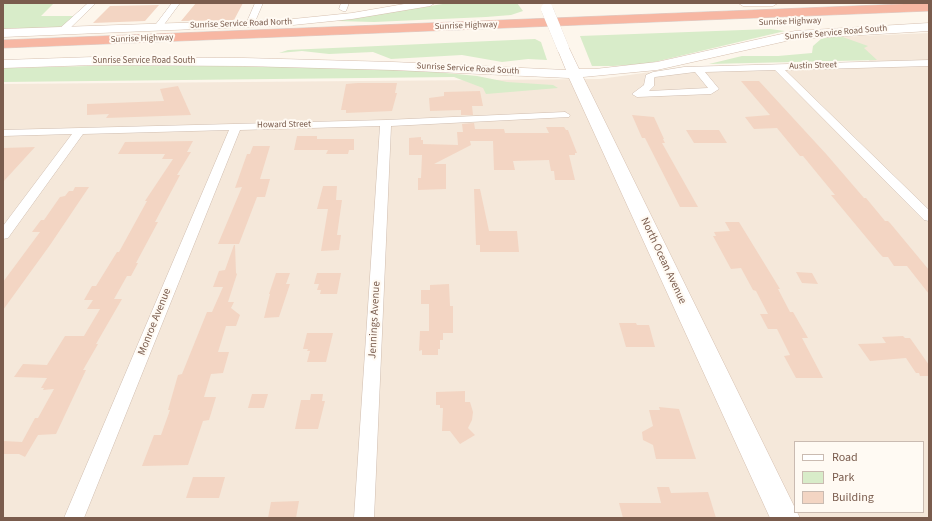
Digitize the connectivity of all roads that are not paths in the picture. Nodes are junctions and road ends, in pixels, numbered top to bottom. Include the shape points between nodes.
1 (92, 3) edge
2 (176, 3) edge
3 (259, 3) edge
4 (426, 3) edge
5 (430, 3) edge
6 (743, 3) edge
7 (773, 3) edge
8 (929, 4) edge
9 (546, 6) edge
10 (929, 7) edge
11 (859, 10) junction
12 (929, 16) edge
13 (929, 22) edge
14 (759, 23) junction
15 (250, 24) junction
16 (929, 27) edge
17 (157, 28) junction
18 (62, 31) junction
19 (3, 33) edge
20 (3, 43) edge
21 (97, 49) junction
22 (3, 52) edge
23 (3, 56) edge
24 (929, 63) edge
25 (3, 64) edge
26 (777, 67) junction
27 (698, 70) junction
28 (574, 74) junction
29 (565, 115) dead end
30 (386, 123) junction
31 (236, 126) junction
32 (81, 130) junction
33 (3, 133) edge
34 (929, 217) edge
35 (3, 235) edge
36 (74, 518) edge
37 (364, 518) edge
38 (785, 518) edge

1 - 18 street
2 - 17 street
3 - 15 street
4 - 5 main road, Sunrise Service Road North
4 - 15 main road, Sunrise Service Road North via 331,19
6 - 7 main road
8 - 11 highway
9 - 28 main road, North Ocean Avenue, bridge
10 - 11 highway, Sunrise Highway
11 - 20 highway, Sunrise Highway
12 - 14 highway, Sunrise Highway
13 - 14 highway
14 - 21 highway, Sunrise Highway
15 - 17 main road, Sunrise Service Road North
16 - 28 main road, Sunrise Service Road South via 795,35 657,66
17 - 18 main road, Sunrise Service Road North
18 - 19 main road, Sunrise Service Road North
21 - 22 highway, Sunrise Highway
21 - 23 highway
24 - 26 street, Austin Street
25 - 28 main road, Sunrise Service Road South via 123,61 258,62
26 - 27 street, Austin Street
26 - 34 street
27 - 27 street, Austin Street via 653,75 649,77 649,86 637,94 641,101 648,103 690,102 692,96 689,93 714,89
28 - 38 main road, North Ocean Avenue
29 - 30 street, Howard Street
30 - 31 street, Howard Street
30 - 37 street, Jennings Avenue
31 - 32 street, Howard Street
31 - 36 street, Monroe Avenue
32 - 33 street, Howard Street
32 - 35 street

